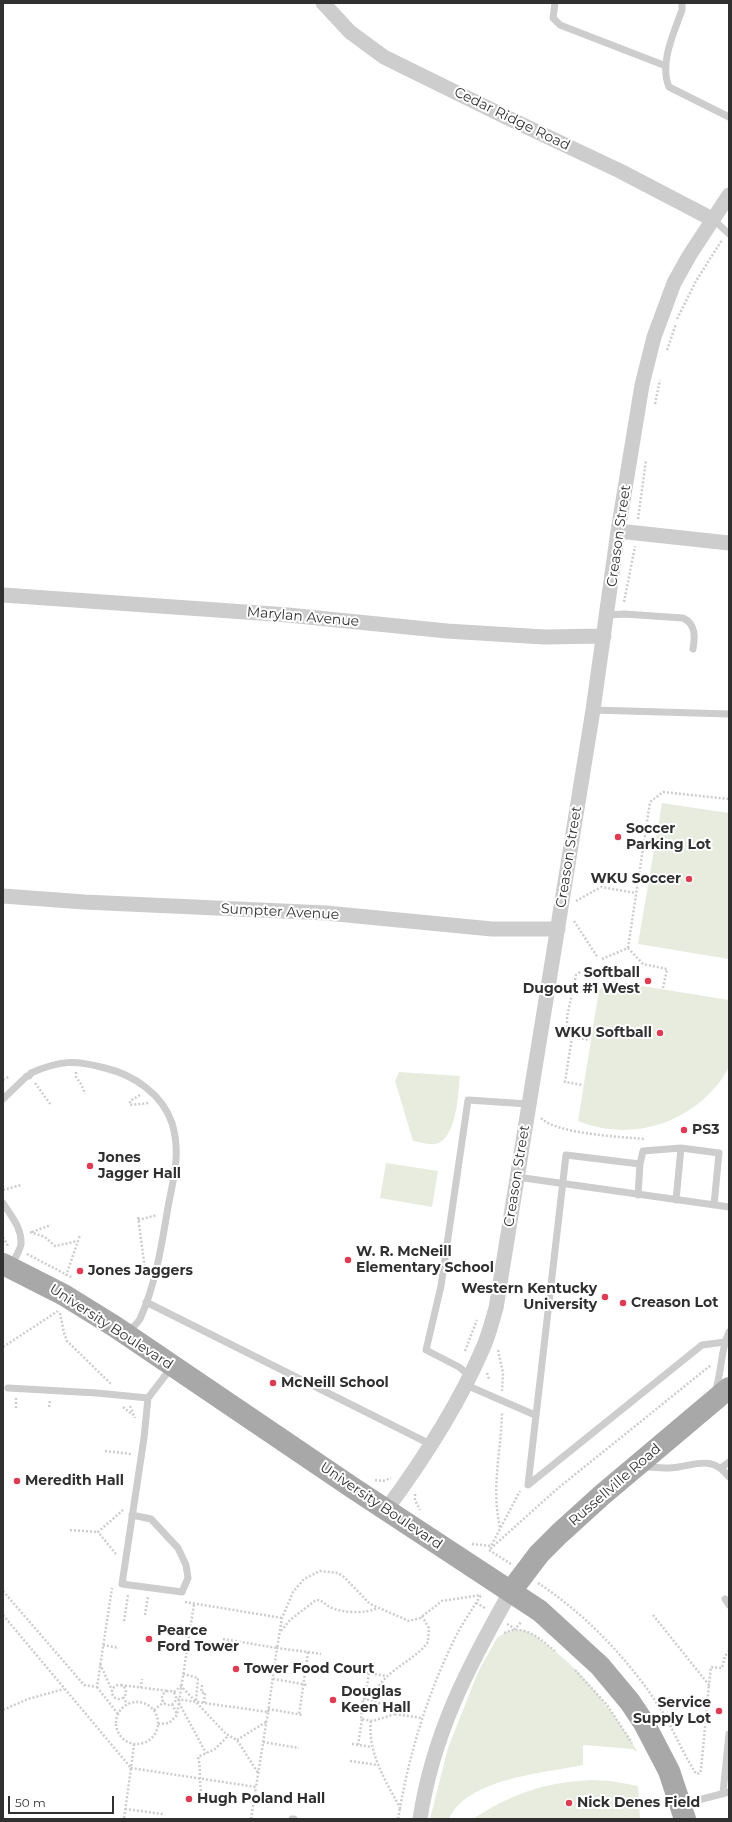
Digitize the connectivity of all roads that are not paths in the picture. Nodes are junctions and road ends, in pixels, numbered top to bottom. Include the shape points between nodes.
1 (323, 3) edge
2 (555, 3) edge
3 (682, 3) edge
4 (666, 66) junction
5 (729, 117) edge
6 (729, 195) edge
7 (712, 219) junction
8 (729, 234) edge
9 (618, 531) junction
10 (729, 543) edge
11 (3, 594) edge
12 (608, 615) junction
13 (604, 636) junction
14 (693, 649) dead end
15 (593, 710) junction
16 (729, 714) edge
17 (3, 896) edge
18 (558, 929) junction
19 (3, 1099) edge
20 (528, 1104) junction
21 (681, 1148) junction
22 (640, 1164) junction
23 (517, 1177) junction
24 (561, 1184) junction
25 (638, 1194) junction
26 (676, 1200) junction
27 (3, 1203) edge
28 (714, 1205) junction
29 (729, 1207) edge
30 (10, 1257) edge
31 (146, 1302) junction
32 (729, 1332) edge
33 (126, 1334) junction
34 (724, 1342) junction
35 (173, 1366) junction
36 (466, 1377) junction
37 (8, 1388) dead end
38 (729, 1388) edge
39 (148, 1398) junction
40 (708, 1406) junction
41 (535, 1415) junction
42 (430, 1444) junction
43 (729, 1462) edge
44 (636, 1467) junction
45 (722, 1468) junction
46 (729, 1477) edge
47 (386, 1510) junction
48 (132, 1516) junction
49 (511, 1591) junction
50 (729, 1734) edge
51 (726, 1792) edge
52 (683, 1812) edge
53 (420, 1819) edge

1 - 7 street, Cedar Ridge Road via 350,32 384,57 620,171
2 - 4 lane via 553,18 560,25
3 - 4 lane
4 - 5 lane via 665,78 669,87
6 - 7 street, Creason Street
7 - 8 lane
7 - 9 street, Creason Street via 674,283 654,337 642,385
9 - 10 street
9 - 12 street, Creason Street
11 - 13 street, Marylan Avenue via 288,615 447,631 544,637
12 - 13 street, Creason Street
12 - 14 lane via 683,618 691,623 694,630
13 - 15 street, Creason Street
15 - 16 lane
15 - 18 street, Creason Street
17 - 18 street, Sumpter Avenue via 326,913 492,929
18 - 20 street, Creason Street
19 - 31 lane via 20,1081 30,1076 31,1072 60,1062 77,1062 114,1070 134,1079 147,1088 159,1102 171,1123 176,1147 176,1174 164,1235
20 - 23 street, Creason Street
20 - 36 lane via 468,1100 441,1286 426,1350
21 - 22 lane via 643,1151
21 - 26 lane
21 - 28 lane via 719,1153
22 - 24 lane via 566,1155
22 - 25 lane
23 - 24 lane
23 - 36 street, Creason Street via 496,1308 484,1347
24 - 25 lane
24 - 41 lane
25 - 26 lane
26 - 28 lane
27 - 30 lane via 17,1224 21,1246
28 - 29 lane
30 - 33 main road, University Boulevard
31 - 33 lane via 139,1320
31 - 42 lane
32 - 34 lane
33 - 35 main road, University Boulevard
34 - 40 lane via 719,1378
34 - 41 lane via 702,1345 528,1485
35 - 39 lane
35 - 47 main road, University Boulevard
36 - 41 lane
36 - 42 street, Creason Street
37 - 39 lane
38 - 40 main road, Russellville Road
39 - 48 lane
40 - 44 main road, Russellville Road
42 - 47 street, Creason Street via 412,1475
43 - 45 lane
44 - 45 lane via 670,1468 711,1463
44 - 49 main road, Russellville Road via 548,1545
45 - 46 lane
47 - 49 main road, University Boulevard
48 - 48 lane via 122,1584 182,1592 188,1578 186,1565 178,1548 151,1519
49 - 52 main road, University Boulevard via 540,1611 586,1651 619,1688 644,1723 669,1771
49 - 53 street via 460,1687 435,1752
50 - 51 lane
51 - 52 lane

